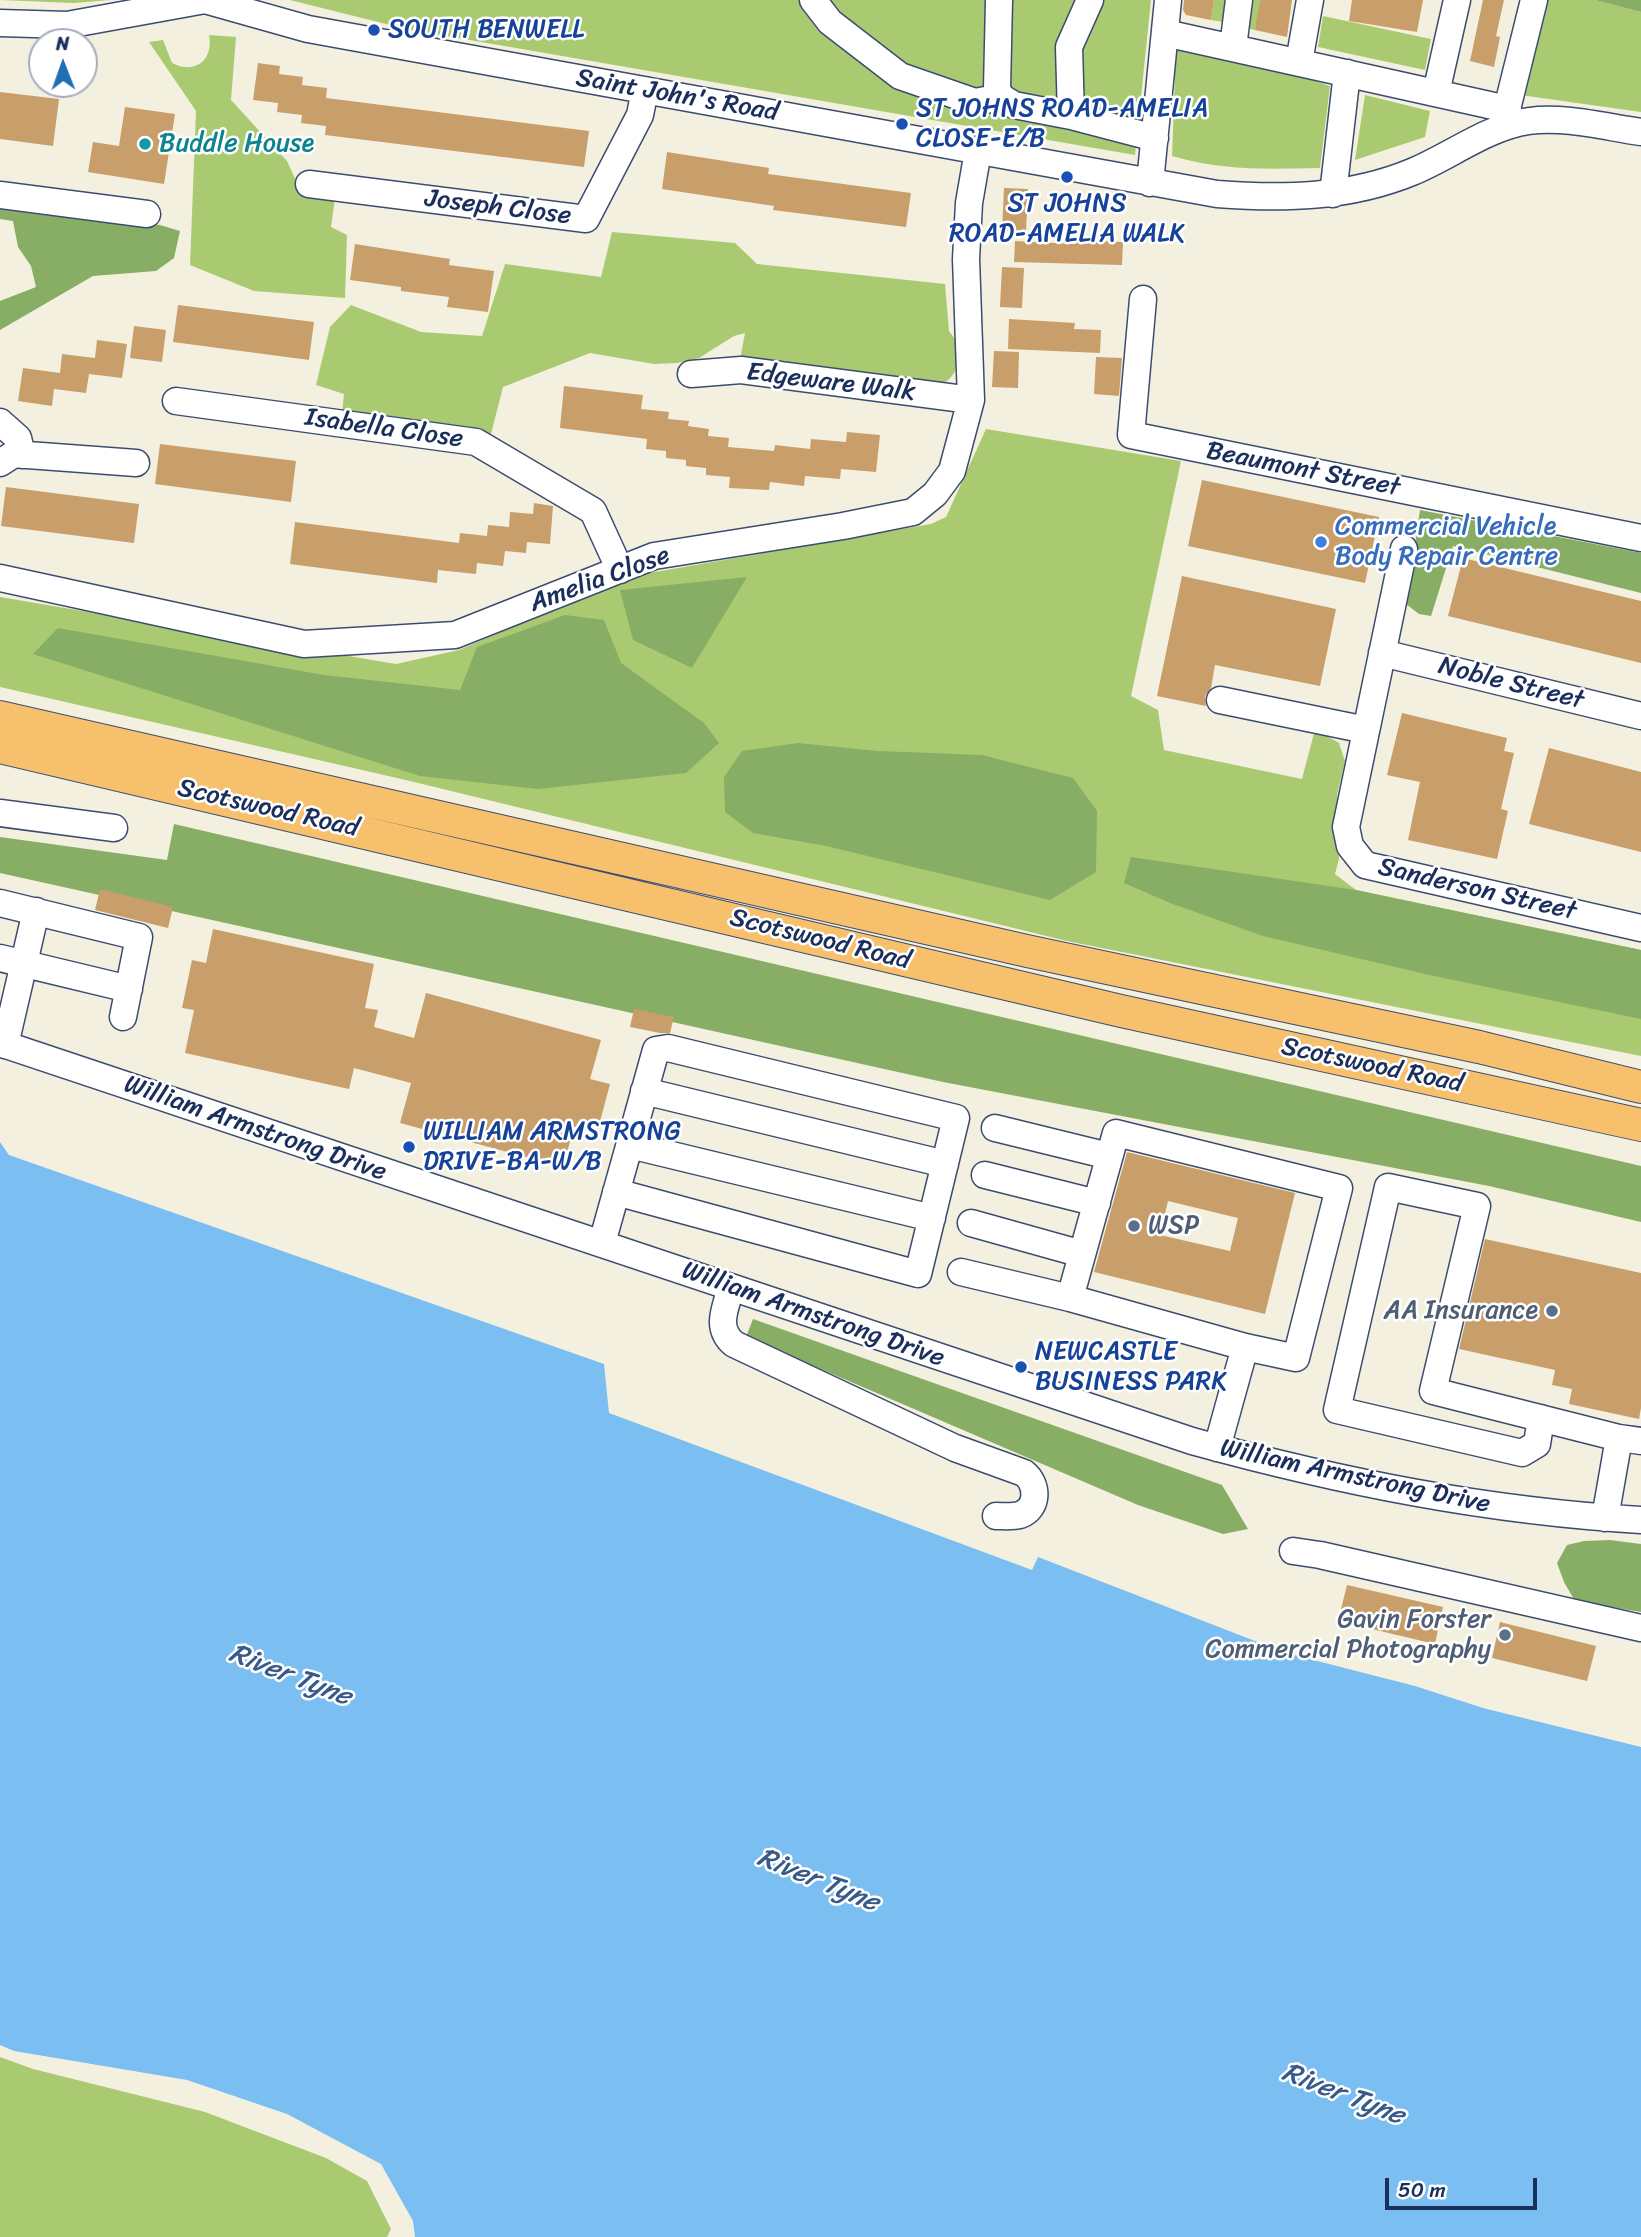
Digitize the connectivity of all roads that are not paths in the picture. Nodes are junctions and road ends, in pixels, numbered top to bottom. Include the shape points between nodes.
1 (205, 0) edge
2 (813, 0) edge
3 (999, 0) edge
4 (1090, 0) edge
5 (1168, 0) edge
6 (1239, 0) edge
7 (1310, 0) edge
8 (1457, 0) edge
9 (1534, 0) edge
10 (0, 23) edge
11 (1165, 33) junction
12 (1233, 47) junction
13 (1298, 62) junction
14 (1347, 73) junction
15 (645, 90) junction
16 (1436, 93) junction
17 (1001, 97) junction
18 (1070, 116) junction
19 (1510, 117) junction
20 (1641, 132) edge
21 (1155, 138) junction
22 (978, 151) junction
23 (1150, 183) junction
24 (309, 184) dead end
25 (1333, 194) junction
26 (0, 195) edge
27 (147, 214) dead end
28 (1143, 299) dead end
29 (691, 374) dead end
30 (971, 400) junction
31 (176, 401) dead end
32 (0, 422) edge
33 (11, 459) edge
34 (136, 463) dead end
35 (1641, 538) edge
36 (1404, 549) dead end
37 (620, 569) junction
38 (0, 578) edge
39 (1382, 653) junction
40 (1220, 700) dead end
41 (1641, 716) edge
42 (0, 717) edge
43 (1366, 730) junction
44 (0, 747) edge
45 (0, 813) edge
46 (114, 828) dead end
47 (0, 903) edge
48 (36, 911) junction
49 (1641, 928) edge
50 (12, 961) edge
51 (129, 989) junction
52 (123, 1017) dead end
53 (2, 1044) edge
54 (1641, 1087) edge
55 (645, 1091) junction
56 (1641, 1125) edge
57 (995, 1128) dead end
58 (630, 1145) junction
59 (1109, 1156) junction
60 (945, 1164) junction
61 (985, 1175) dead end
62 (616, 1192) junction
63 (1097, 1203) junction
64 (932, 1218) junction
65 (971, 1223) dead end
66 (602, 1243) junction
67 (1082, 1254) junction
68 (961, 1272) dead end
69 (731, 1289) junction
70 (1070, 1298) junction
71 (1245, 1347) junction
72 (1541, 1419) junction
73 (1630, 1439) edge
74 (1217, 1448) junction
75 (996, 1516) dead end
76 (1605, 1518) junction
77 (1641, 1520) edge
78 (1293, 1551) dead end
79 (1641, 1628) edge

1 - 10 street via 67,25
1 - 15 street, Saint John's Road via 308,29
2 - 17 street via 830,22 900,76 975,102
3 - 17 street via 997,89
4 - 18 street via 1069,47
5 - 11 street
6 - 12 street
7 - 13 street
8 - 16 street
9 - 19 street
11 - 12 street
11 - 21 street
12 - 13 street
13 - 14 street
14 - 16 street
14 - 25 street
15 - 22 street, Saint John's Road
15 - 24 street, Joseph Close via 640,115 586,219
16 - 19 street
17 - 18 street via 1014,105
18 - 21 street
19 - 20 street
19 - 25 street, Saint John's Road via 1412,172
21 - 23 street
22 - 23 street, Saint John's Road
22 - 30 street, Amelia Close via 966,259
23 - 25 street, Saint John's Road via 1274,198
26 - 27 street
28 - 35 street, Beaumont Street via 1130,435
29 - 30 street, Edgeware Walk via 741,370
30 - 37 street, Amelia Close via 952,471 935,494 913,512 654,556
31 - 37 street, Isabella Close via 476,442 593,511
32 - 33 street via 18,438
33 - 34 street
36 - 39 street, Sanderson Street
37 - 38 street, Amelia Close via 455,635 304,643
39 - 41 street, Noble Street
39 - 43 street, Sanderson Street
40 - 43 street
42 - 54 main road, Scotswood Road
43 - 49 street, Sanderson Street via 1346,827 1349,846 1366,865
44 - 56 main road, Scotswood Road via 1108,1008
45 - 46 street
47 - 48 street
48 - 50 street
48 - 51 street via 139,937
50 - 51 street
50 - 53 street
51 - 52 street
53 - 66 street, William Armstrong Drive
55 - 58 street
55 - 60 street
55 - 60 street via 656,1050 668,1048 956,1118
57 - 59 street
58 - 62 street
58 - 64 street
59 - 63 street
59 - 71 street via 1116,1133 1339,1188 1296,1358
60 - 64 street
61 - 63 street
62 - 64 street via 918,1274
62 - 66 street
63 - 67 street
65 - 67 street
66 - 69 street, William Armstrong Drive
67 - 70 street
68 - 70 street
69 - 74 street, William Armstrong Drive
69 - 75 street via 722,1329 734,1344 1031,1479 1035,1486 1032,1505 1023,1514
70 - 71 street
71 - 74 street
72 - 72 street via 1433,1391 1477,1206 1388,1187 1336,1409 1522,1453 1537,1444
72 - 73 street
73 - 76 street
74 - 76 street, William Armstrong Drive via 1376,1486 1507,1509
76 - 77 street, William Armstrong Drive
78 - 79 street

